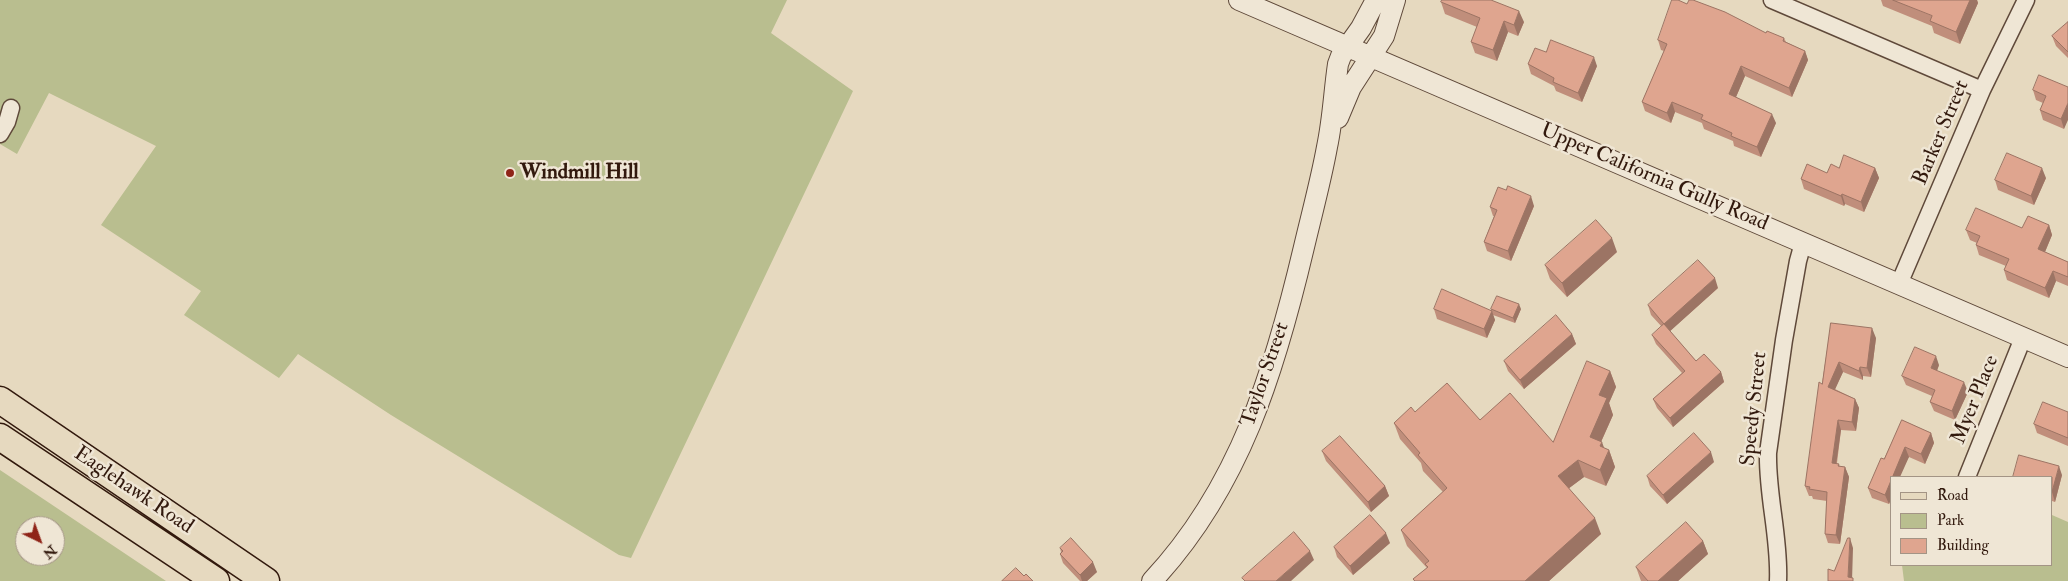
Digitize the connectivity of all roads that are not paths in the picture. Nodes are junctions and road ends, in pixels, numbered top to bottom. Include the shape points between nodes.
1 (1239, 0) edge
2 (1376, 0) edge
3 (1396, 0) edge
4 (1772, 0) edge
5 (2026, 0) edge
6 (1347, 46) junction
7 (1371, 57) junction
8 (1982, 90) junction
9 (11, 108) dead end
10 (0, 134) edge
11 (1328, 146) junction
12 (1803, 243) junction
13 (1899, 284) junction
14 (2024, 338) junction
15 (2068, 357) edge
16 (0, 400) edge
17 (0, 437) edge
18 (1967, 476) edge
19 (216, 581) edge
20 (266, 581) edge
21 (1152, 581) edge
22 (1778, 581) edge

1 - 6 street, Upper California Gully Road
2 - 6 street, Taylor Street
3 - 7 street, Taylor Street via 1384,36
4 - 8 street
5 - 8 street, Barker Street
6 - 7 street, Upper California Gully Road
6 - 11 street, Taylor Street via 1338,64
7 - 11 street, Taylor Street via 1347,95
7 - 12 street, Upper California Gully Road
8 - 13 street, Barker Street
9 - 10 street
11 - 21 street, Taylor Street via 1282,333 1252,423 1211,505 1190,537
12 - 13 street, Upper California Gully Road
12 - 22 street, Speedy Street via 1784,340 1768,453 1776,522
13 - 14 street, Upper California Gully Road
14 - 15 street, Upper California Gully Road
14 - 18 street, Myer Place
16 - 20 main road, Eaglehawk Road
17 - 19 main road, Eaglehawk Road

